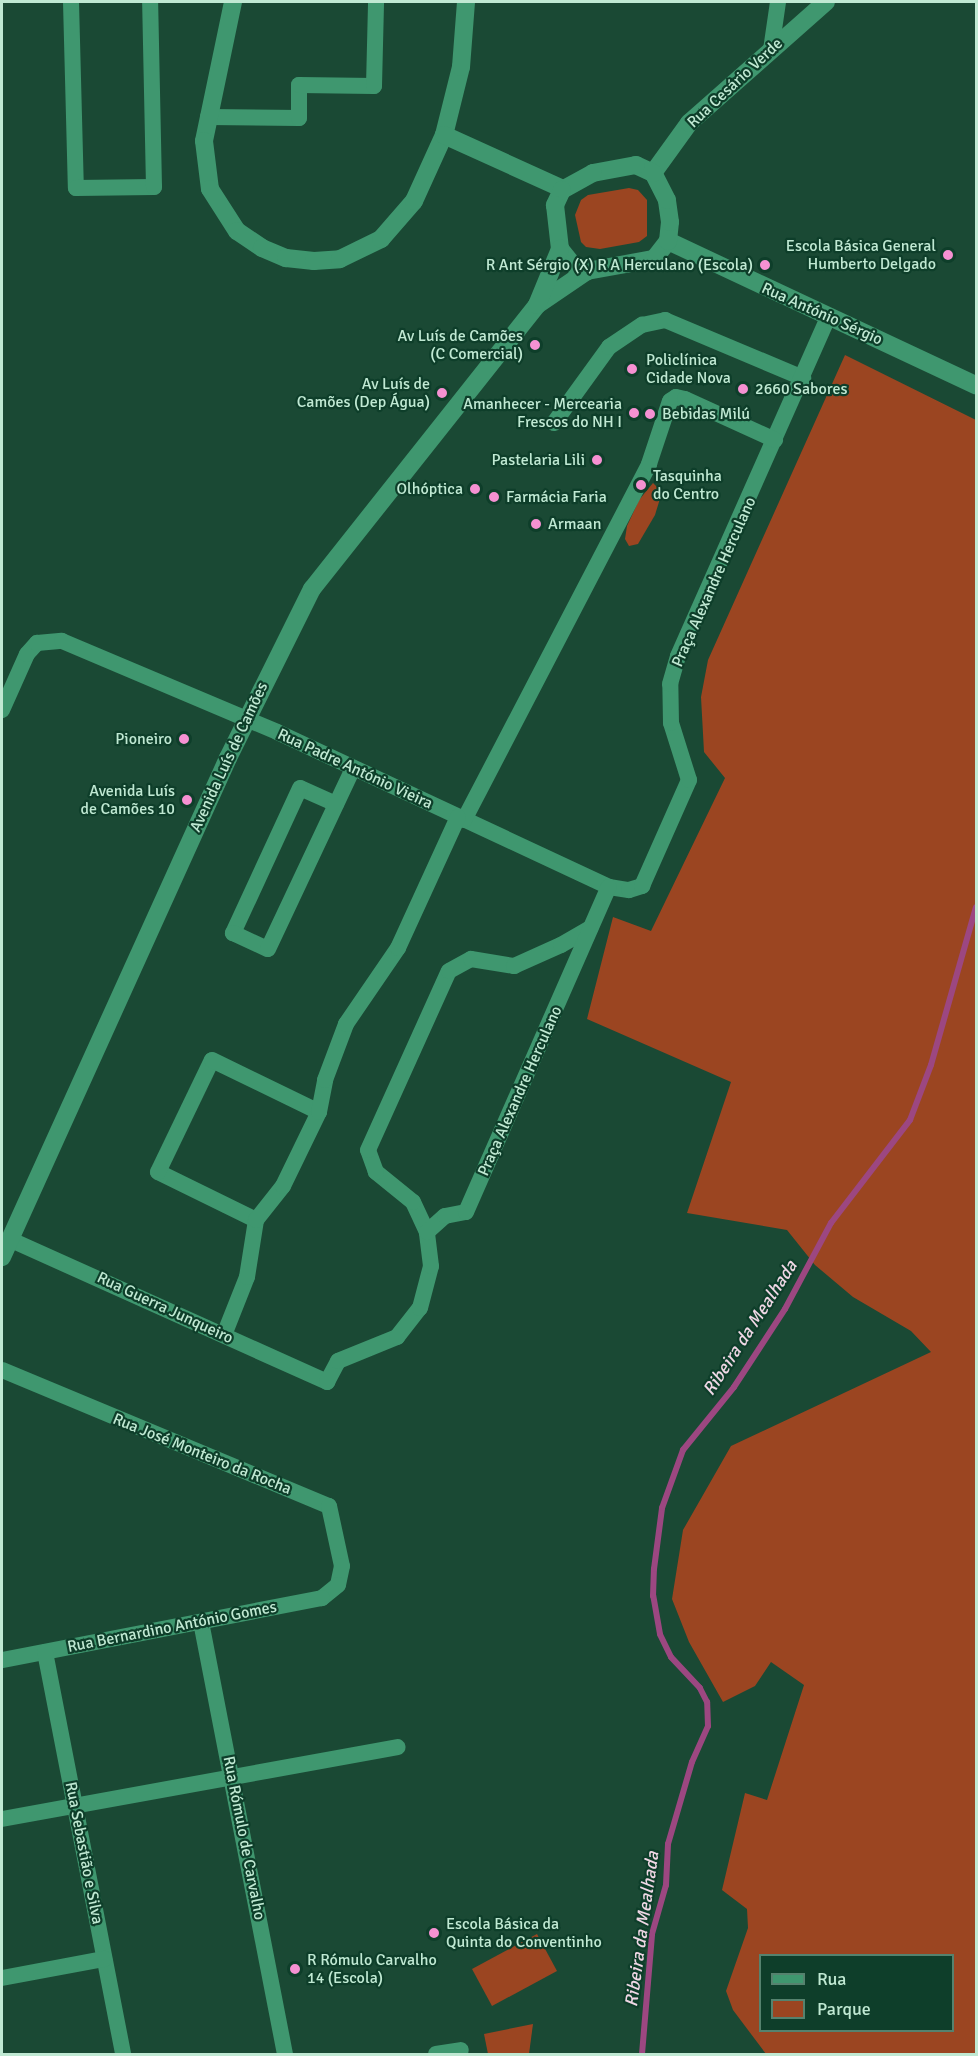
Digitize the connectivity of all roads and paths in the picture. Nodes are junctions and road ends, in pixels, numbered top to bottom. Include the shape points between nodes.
1 (70, 2) edge
2 (150, 2) edge
3 (233, 2) edge
4 (376, 2) edge
5 (466, 2) edge
6 (778, 2) edge
7 (826, 2) edge
8 (771, 50) junction
9 (208, 117) junction
10 (444, 135) junction
11 (653, 173) junction
12 (563, 189) junction
13 (668, 241) junction
14 (560, 249) junction
15 (587, 271) junction
16 (537, 305) junction
17 (829, 316) junction
18 (802, 378) junction
19 (976, 385) edge
20 (554, 423) dead end
21 (776, 440) junction
22 (2, 710) edge
23 (246, 719) junction
24 (353, 768) junction
25 (336, 804) junction
26 (461, 819) junction
27 (642, 886) joint
28 (609, 887) junction
29 (590, 928) junction
30 (319, 1112) junction
31 (256, 1220) junction
32 (427, 1232) junction
33 (5, 1237) edge
34 (2, 1257) edge
35 (224, 1335) junction
36 (2, 1370) edge
37 (338, 1585) joint
38 (201, 1622) junction
39 (45, 1652) junction
40 (2, 1660) edge
41 (397, 1748) dead end
42 (232, 1777) junction
43 (75, 1805) junction
44 (2, 1819) edge
45 (104, 1959) junction
46 (2, 1978) edge
47 (461, 2050) dead end
48 (123, 2055) edge
49 (285, 2055) edge
50 (436, 2055) edge

1 - 2 street via 76,188 154,187
3 - 9 street
4 - 9 street via 374,86 299,85 299,118
5 - 10 street via 461,67
6 - 8 street
7 - 8 street, Rua Cesário Verde
8 - 11 street, Rua Cesário Verde via 689,123
9 - 10 street via 204,163 220,209 237,231 262,248 286,258 314,261 340,259 381,239 414,201
10 - 12 street
11 - 12 street via 636,165 593,172
11 - 13 street via 667,200
12 - 14 street via 555,205
13 - 15 street via 654,259
13 - 17 street, Rua António Sérgio via 712,266
14 - 15 street via 572,264
14 - 16 street
15 - 16 street
16 - 23 street, Avenida Luís de Camões via 312,589
17 - 18 street, Praça Alexandre Herculano
17 - 19 street, Rua António Sérgio
18 - 20 street via 665,320 642,325 609,347
18 - 21 street, Praça Alexandre Herculano
21 - 26 street via 685,399 676,397 670,401 649,464
21 - 27 street, Praça Alexandre Herculano via 678,656 670,684 670,723 688,780
22 - 23 street, Rua Padre António Vieira via 27,654 37,643 62,641
23 - 24 street, Rua Padre António Vieira
23 - 33 street, Avenida Luís de Camões
24 - 25 street
24 - 26 street, Rua Padre António Vieira
25 - 25 street via 300,788 233,933 268,949
26 - 28 street, Rua Padre António Vieira
26 - 30 street via 399,948 346,1024
27 - 28 street, Rua Padre António Vieira via 629,890
28 - 29 street, Praça Alexandre Herculano
29 - 32 street, Praça Alexandre Herculano via 466,1212 445,1216
29 - 32 street via 514,966 471,959 449,971 368,1150 376,1172 413,1202
30 - 31 street via 284,1186
30 - 31 street via 212,1060 158,1172
31 - 35 street via 247,1277
32 - 35 street, Rua Guerra Junqueiro via 431,1266 420,1308 397,1337 338,1361 327,1382
33 - 34 street, Avenida Luís de Camões
33 - 35 street, Rua Guerra Junqueiro
36 - 37 street, Rua José Monteiro da Rocha via 329,1506 342,1566
37 - 38 street, Rua Bernardino António Gomes via 322,1598
38 - 39 street, Rua Bernardino António Gomes
38 - 42 street, Rua Rómulo de Carvalho
39 - 40 street, Rua Bernardino António Gomes
39 - 43 street, Rua Sebastião e Silva
41 - 42 street
42 - 43 street
42 - 49 street, Rua Rómulo de Carvalho
43 - 44 street
43 - 45 street, Rua Sebastião e Silva
45 - 46 street
45 - 48 street, Rua Sebastião e Silva
47 - 50 street

